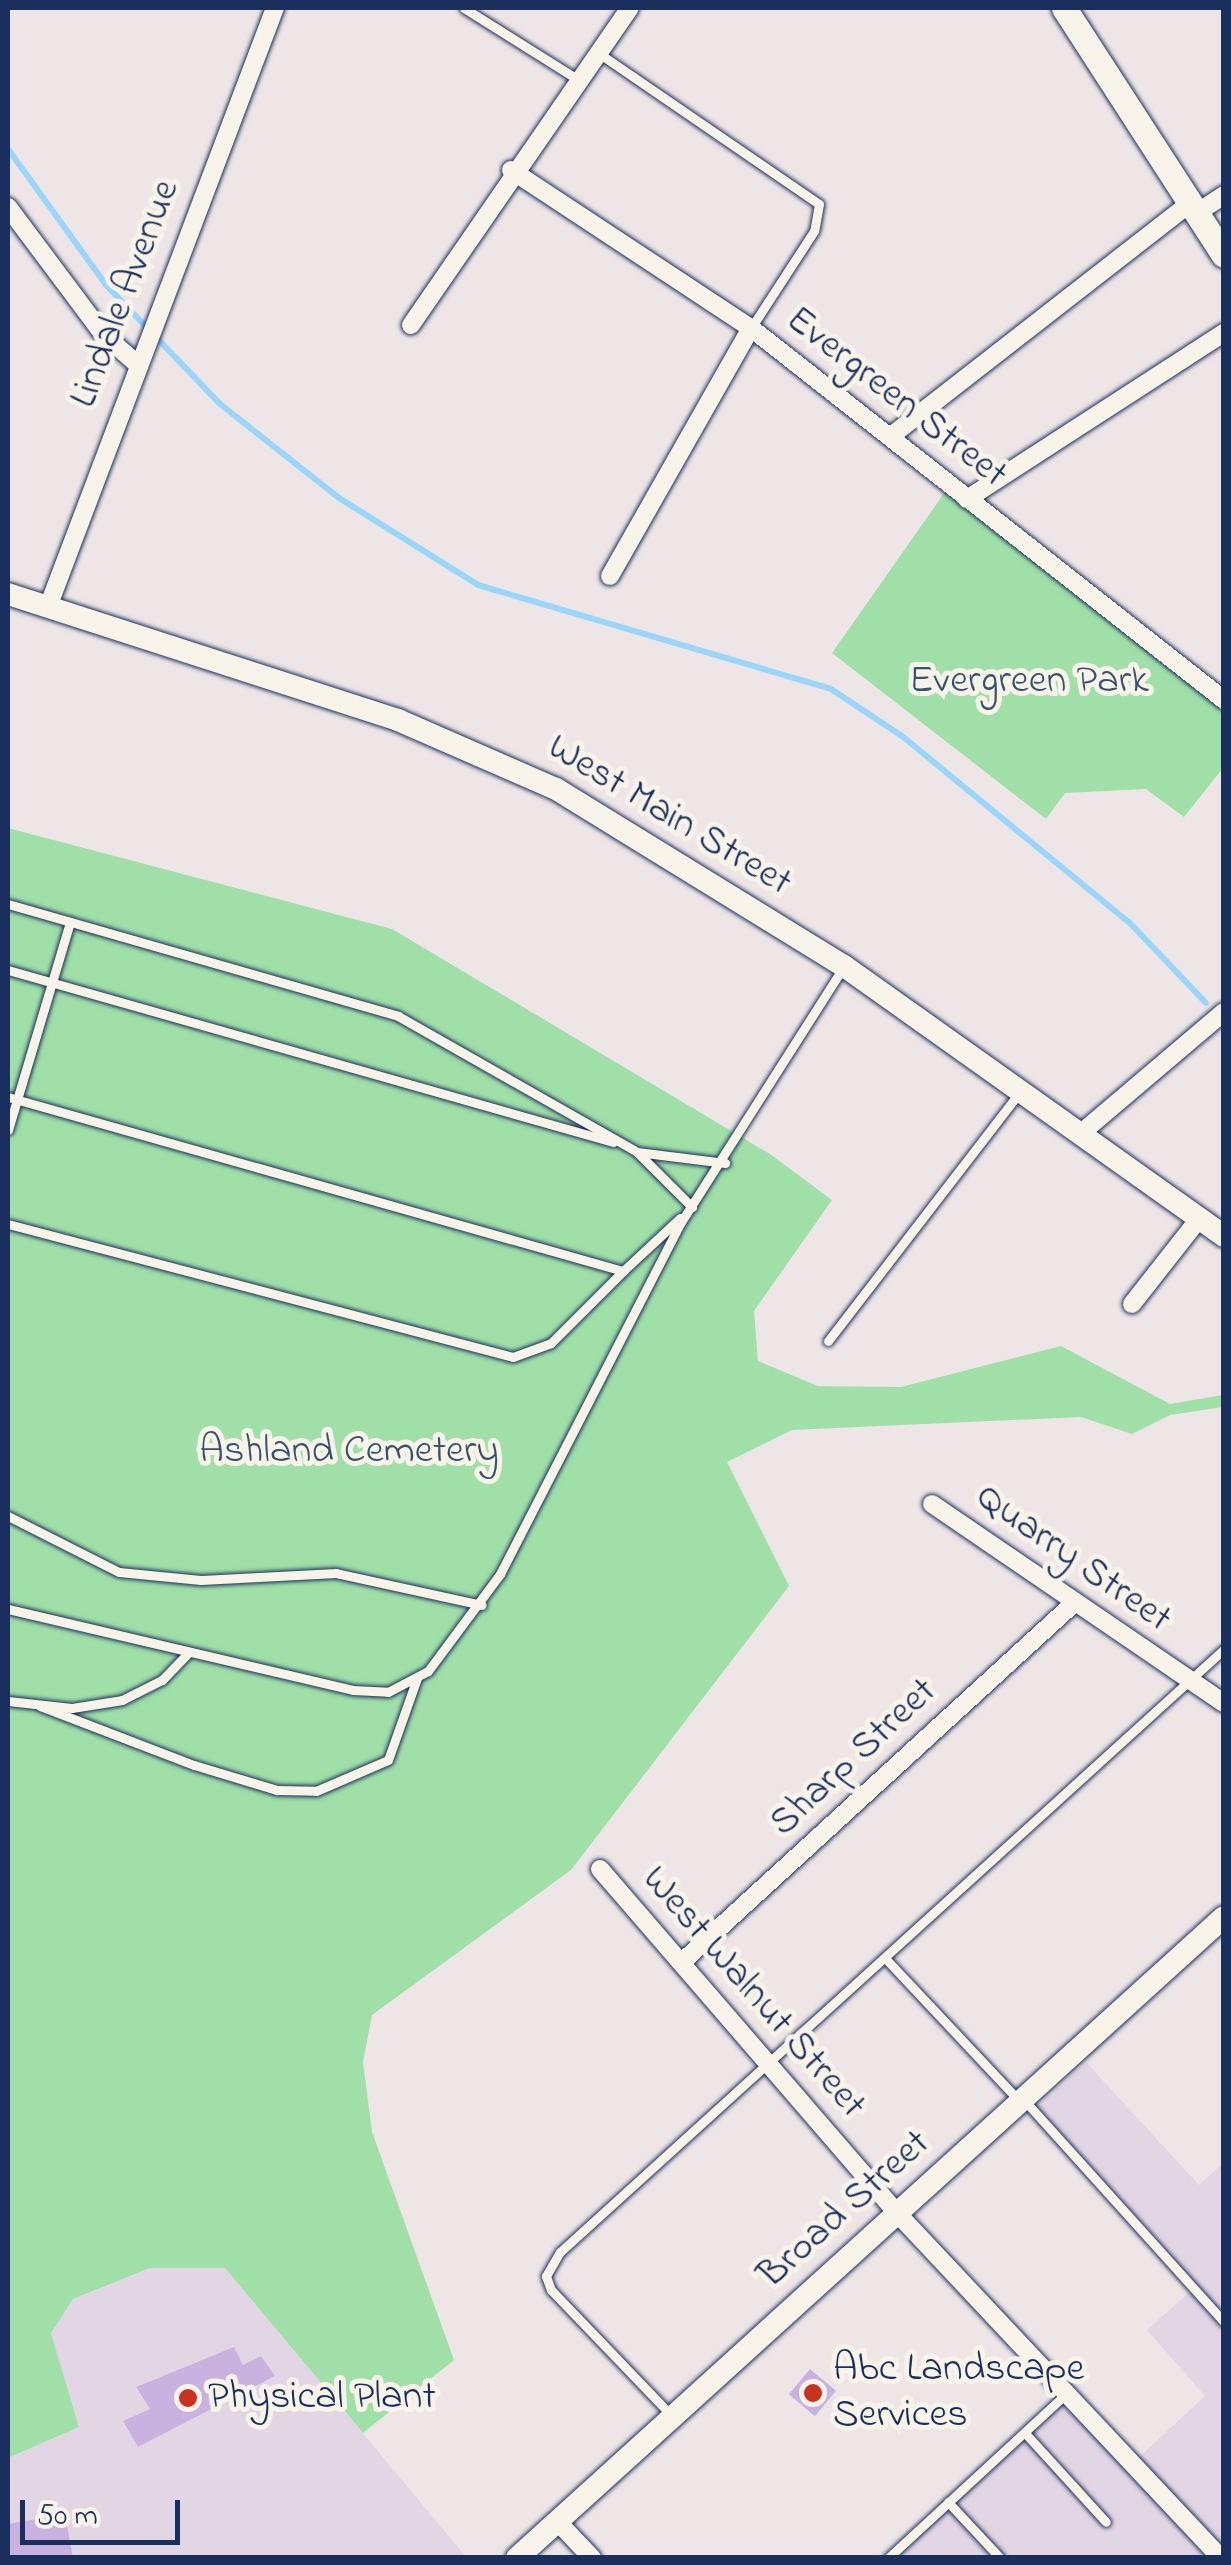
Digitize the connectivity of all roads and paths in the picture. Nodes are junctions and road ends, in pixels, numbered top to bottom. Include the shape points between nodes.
1 (275, 8) edge
2 (464, 8) edge
3 (630, 8) edge
4 (1064, 8) edge
5 (596, 52) junction
6 (577, 79) junction
7 (511, 170) junction
8 (1224, 195) edge
9 (8, 207) edge
10 (1195, 207) junction
11 (1224, 254) edge
12 (410, 325) dead end
13 (751, 328) junction
14 (1224, 333) edge
15 (139, 358) junction
16 (892, 436) junction
17 (967, 499) junction
18 (610, 576) dead end
19 (8, 594) edge
20 (48, 607) junction
21 (1224, 700) edge
22 (8, 904) edge
23 (70, 922) junction
24 (844, 966) junction
25 (8, 970) edge
26 (52, 982) junction
27 (1224, 1012) edge
28 (1021, 1091) junction
29 (12, 1099) edge
30 (8, 1130) edge
31 (1080, 1134) junction
32 (625, 1145) junction
33 (637, 1152) junction
34 (725, 1163) junction
35 (693, 1206) junction
36 (1199, 1219) junction
37 (8, 1224) edge
38 (1224, 1236) edge
39 (623, 1270) junction
40 (1132, 1304) dead end
41 (828, 1340) dead end
42 (932, 1504) dead end
43 (8, 1516) edge
44 (482, 1604) junction
45 (1072, 1604) junction
46 (8, 1609) edge
47 (1224, 1649) edge
48 (188, 1653) junction
49 (417, 1678) junction
50 (1191, 1682) junction
51 (8, 1701) edge
52 (1224, 1703) edge
53 (40, 1706) junction
54 (600, 1869) dead end
55 (1224, 1917) edge
56 (885, 1958) junction
57 (682, 1962) junction
58 (768, 2063) junction
59 (1021, 2101) junction
60 (896, 2213) junction
61 (1224, 2322) edge
62 (1067, 2393) junction
63 (672, 2417) junction
64 (1025, 2432) junction
65 (948, 2502) junction
66 (557, 2521) junction
67 (1106, 2522) dead end
68 (517, 2558) edge
69 (592, 2558) edge
70 (888, 2558) edge
71 (1000, 2558) edge
72 (1220, 2558) edge

1 - 15 street, Lindale Avenue
2 - 6 lane
3 - 5 street
4 - 10 main road
5 - 6 street
5 - 13 lane via 819,204 814,232
6 - 7 street
7 - 12 street
7 - 13 street, Evergreen Street
8 - 10 street
9 - 15 street via 103,334
10 - 11 main road
10 - 16 street
13 - 16 street, Evergreen Street
13 - 18 street
14 - 17 street
15 - 20 street, Lindale Avenue
16 - 17 street, Evergreen Street
17 - 21 street, Evergreen Street
19 - 20 street, West Main Street
20 - 24 street, West Main Street via 506,763
22 - 23 lane
23 - 26 lane
23 - 32 lane via 398,1016
24 - 28 street, West Main Street
24 - 34 lane
25 - 26 lane
26 - 29 lane
26 - 32 lane
27 - 31 street
28 - 31 street, West Main Street
28 - 41 lane
29 - 30 lane
29 - 39 lane
31 - 36 street, West Main Street
32 - 33 lane
33 - 34 lane
33 - 35 lane
34 - 35 lane
35 - 39 lane
35 - 44 lane
36 - 38 street, West Main Street
36 - 40 street
37 - 39 lane via 513,1357 551,1343
42 - 45 street, Quarry Street
43 - 44 lane via 119,1572 201,1580 336,1572
44 - 49 lane
45 - 50 street, Quarry Street
45 - 57 street, Sharp Street
46 - 48 lane
47 - 50 lane
48 - 49 lane via 353,1690 388,1692
48 - 53 lane via 162,1680 122,1700
49 - 53 lane via 388,1760 316,1792 277,1790 194,1765
50 - 52 street, Quarry Street
50 - 56 lane
51 - 53 lane
54 - 57 street, West Walnut Street
55 - 59 street, Broad Street
56 - 58 lane
56 - 59 lane
57 - 58 street, West Walnut Street
58 - 60 street, West Walnut Street
58 - 63 lane via 560,2252 546,2276
59 - 60 street, Broad Street
59 - 61 lane
60 - 62 street, West Walnut Street
60 - 63 street, Broad Street
62 - 64 lane
62 - 72 street, West Walnut Street
63 - 66 street, Broad Street
64 - 65 lane
64 - 67 lane
65 - 70 lane
65 - 71 lane
66 - 68 street, Broad Street
66 - 69 street

